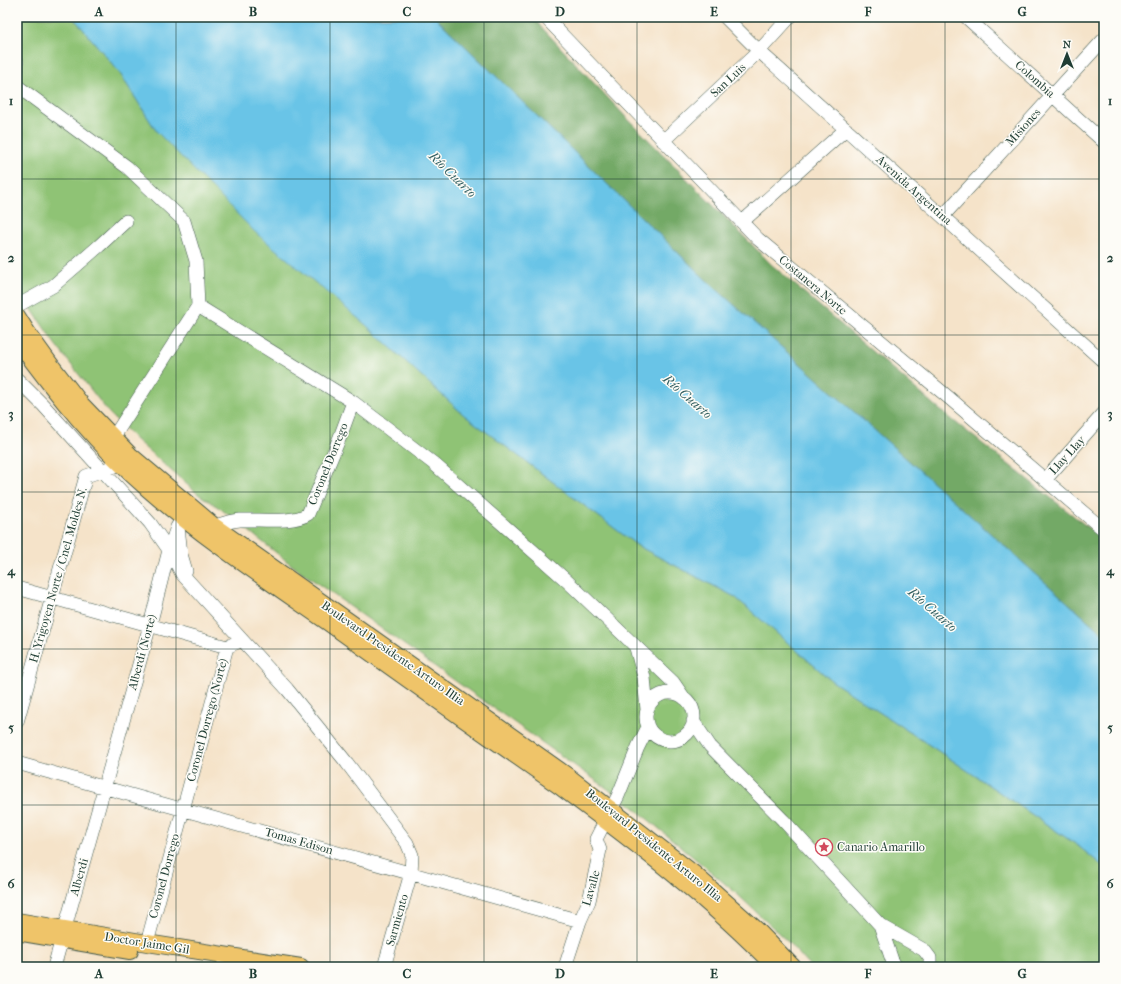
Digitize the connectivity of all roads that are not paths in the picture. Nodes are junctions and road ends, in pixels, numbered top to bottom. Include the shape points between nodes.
1 (545, 17) edge
2 (724, 17) edge
3 (790, 17) edge
4 (966, 17) edge
5 (1104, 39) edge
6 (759, 51) junction
7 (17, 62) edge
8 (17, 68) edge
9 (17, 86) edge
10 (1052, 95) junction
11 (846, 129) junction
12 (663, 141) junction
13 (1104, 142) edge
14 (943, 216) junction
15 (126, 220) dead end
16 (742, 222) junction
17 (17, 306) edge
18 (198, 306) junction
19 (17, 316) edge
20 (17, 340) edge
21 (1104, 362) edge
22 (17, 379) edge
23 (353, 402) junction
24 (1104, 413) edge
25 (113, 438) junction
26 (126, 460) junction
27 (102, 471) junction
28 (1045, 480) junction
29 (181, 522) junction
30 (208, 529) junction
31 (1104, 530) edge
32 (169, 550) junction
33 (190, 583) junction
34 (17, 588) edge
35 (52, 597) junction
36 (150, 625) junction
37 (242, 640) junction
38 (227, 647) junction
39 (636, 647) junction
40 (684, 698) junction
41 (648, 710) junction
42 (17, 722) edge
43 (648, 727) junction
44 (691, 727) junction
45 (667, 741) junction
46 (638, 747) junction
47 (17, 763) edge
48 (105, 787) junction
49 (182, 809) junction
50 (609, 815) junction
51 (411, 873) junction
52 (17, 921) edge
53 (580, 921) junction
54 (880, 925) junction
55 (17, 932) edge
56 (62, 935) junction
57 (147, 943) junction
58 (226, 964) edge
59 (54, 967) edge
60 (301, 967) edge
61 (384, 967) edge
62 (566, 967) edge
63 (775, 967) edge
64 (793, 967) edge
65 (896, 967) edge
66 (930, 967) edge

1 - 12 street, Costanera Norte
2 - 6 street, Avenida Argentina
3 - 6 street, San Luis
4 - 10 street, Colombia
5 - 10 street, Misiones
6 - 11 street, Avenida Argentina
6 - 12 street, San Luis
7 - 8 street
9 - 18 street via 127,167 184,221 196,261
10 - 13 street, Colombia
10 - 14 street, Misiones
11 - 14 street, Avenida Argentina
11 - 16 street
12 - 16 street, Costanera Norte
14 - 21 street, Avenida Argentina
15 - 17 street via 53,286
16 - 28 street, Costanera Norte via 758,239
18 - 23 street
18 - 25 street
19 - 25 main road, Boulevard Presidente Arturo Illia via 81,404
20 - 26 main road, Boulevard Presidente Arturo Illia via 72,412
22 - 27 street, Sarmiento
23 - 30 street, Coronel Dorrego via 308,514 292,520 224,522
23 - 39 street via 438,468 567,581
24 - 28 street, Llay Llay
25 - 26 main road, Boulevard Presidente Arturo Illia
26 - 27 street, H. Yrigoyen Norte / Cnel. Moldes N.
26 - 29 main road, Boulevard Presidente Arturo Illia via 148,489
26 - 30 main road, Boulevard Presidente Arturo Illia
27 - 32 street, Sarmiento via 150,523
27 - 35 street, H. Yrigoyen Norte / Cnel. Moldes N. via 86,476
28 - 31 street, Costanera Norte
29 - 30 main road, Boulevard Presidente Arturo Illia
29 - 32 street, Alberdi (Norte)
29 - 33 street via 181,554
30 - 50 main road, Boulevard Presidente Arturo Illia
32 - 33 street, Sarmiento
32 - 36 street, Alberdi (Norte)
33 - 37 street, Sarmiento
34 - 35 street
35 - 36 street
35 - 42 street, H. Yrigoyen Norte / Cnel. Moldes N.
36 - 38 street
36 - 48 street, Alberdi (Norte)
37 - 38 street, Coronel Dorrego (Norte)
37 - 51 street, Sarmiento via 292,695 407,843 412,855
38 - 49 street, Coronel Dorrego (Norte)
39 - 40 street via 673,682
39 - 41 street via 644,677
40 - 41 street via 678,695 663,695 656,698
40 - 44 street via 692,708
41 - 43 street
43 - 45 street via 653,734
43 - 46 street, Lavalle
44 - 45 street via 682,738
44 - 54 street via 783,820
45 - 46 street
46 - 50 street, Lavalle
47 - 48 street, Tomas Edison
48 - 49 street, Tomas Edison
48 - 56 street, Alberdi
49 - 51 street, Tomas Edison
49 - 57 street, Coronel Dorrego
50 - 53 street, Lavalle via 596,839 600,850 598,864 589,901
50 - 63 main road, Boulevard Presidente Arturo Illia via 750,940
50 - 64 main road, Boulevard Presidente Arturo Illia via 693,873 758,931
51 - 53 street, Tomas Edison
51 - 61 street, Sarmiento
52 - 56 main road, Doctor Jaime Gil
53 - 62 street, Lavalle
54 - 65 street
54 - 66 street via 924,950 930,958
55 - 56 main road, Doctor Jaime Gil
56 - 57 main road, Doctor Jaime Gil
56 - 58 main road, Doctor Jaime Gil
56 - 59 street, Alberdi
57 - 58 main road, Doctor Jaime Gil
58 - 60 main road, Doctor Jaime Gil

